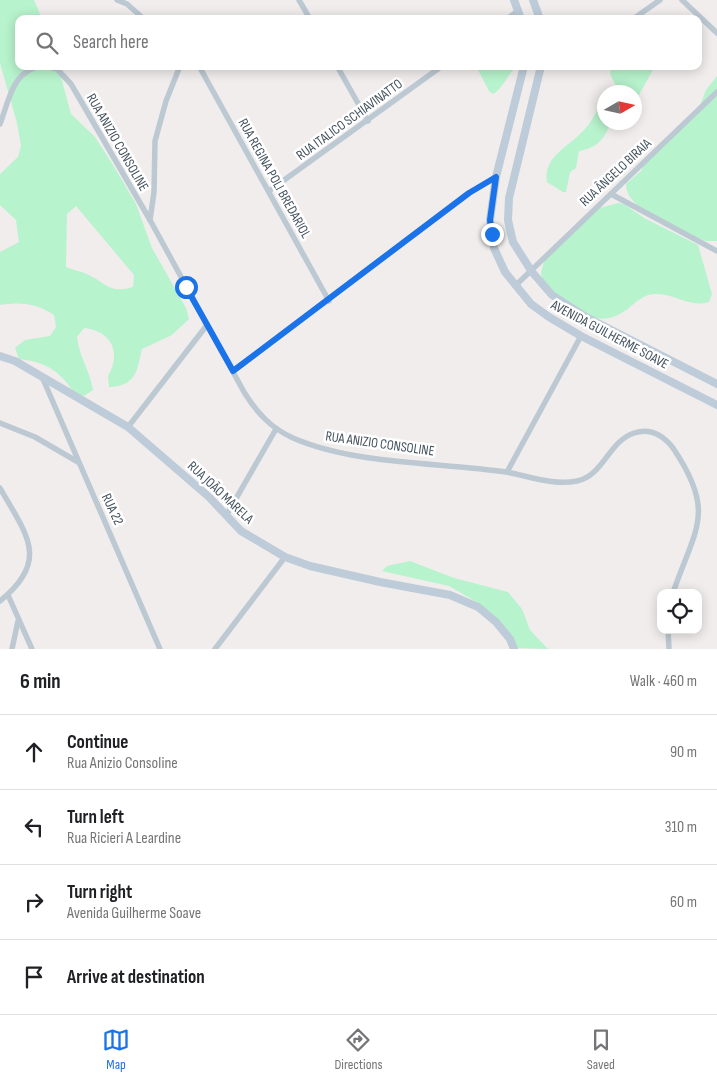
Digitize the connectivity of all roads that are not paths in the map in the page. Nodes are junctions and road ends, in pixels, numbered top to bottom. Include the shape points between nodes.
1 (117, 0) edge
2 (299, 0) edge
3 (514, 0) edge
4 (533, 0) edge
5 (660, 0) edge
6 (682, 0) edge
7 (125, 2) edge
8 (519, 10) junction
9 (140, 15) edge
10 (308, 15) edge
11 (512, 15) edge
12 (520, 15) edge
13 (540, 15) edge
14 (639, 15) edge
15 (698, 15) edge
16 (702, 19) edge
17 (717, 33) edge
18 (29, 70) edge
19 (58, 70) edge
20 (178, 70) edge
21 (201, 70) edge
22 (339, 70) edge
23 (437, 70) edge
24 (523, 70) edge
25 (540, 70) edge
26 (717, 92) edge
27 (368, 121) junction
28 (0, 124) edge
29 (496, 177) junction
30 (269, 191) junction
31 (611, 194) junction
32 (150, 220) junction
33 (717, 251) edge
34 (532, 272) junction
35 (515, 286) junction
36 (329, 301) junction
37 (207, 325) junction
38 (580, 336) junction
39 (0, 356) edge
40 (233, 371) junction
41 (43, 379) junction
42 (717, 384) edge
43 (717, 405) edge
44 (0, 424) edge
45 (128, 427) junction
46 (276, 429) junction
47 (78, 462) junction
48 (507, 472) junction
49 (0, 488) edge
50 (226, 516) junction
51 (284, 558) junction
52 (675, 589) edge
53 (8, 595) junction
54 (0, 601) edge
55 (18, 621) junction
56 (668, 634) edge
57 (12, 649) edge
58 (32, 649) edge
59 (160, 649) edge
60 (215, 649) edge
61 (514, 649) edge
62 (670, 649) edge

1 - 7 street
2 - 10 street
3 - 8 street
4 - 13 street
5 - 14 street
6 - 15 street
7 - 9 street
8 - 11 street
8 - 12 street
16 - 17 street
18 - 28 street, RUA ANIZIO CONSOLINE via 15,81
19 - 32 street, RUA ANIZIO CONSOLINE via 71,84
20 - 32 street via 155,141
21 - 30 street, RUA REGINA POLI BREDARIOL
22 - 27 street
23 - 27 street, RUA ITALICO SCHIAVINATTO
24 - 29 street, AVENIDA GUILHERME SOAVE
25 - 34 street, AVENIDA GUILHERME SOAVE via 509,198 508,220 513,242
26 - 31 street, RUA ÂNGELO BIRAIA
27 - 30 street, RUA ITALICO SCHIAVINATTO
29 - 35 street, AVENIDA GUILHERME SOAVE via 490,220 494,248
29 - 36 street via 469,193
30 - 36 street, RUA REGINA POLI BREDARIOL
31 - 33 street
31 - 34 street, RUA ÂNGELO BIRAIA
32 - 37 street, RUA ANIZIO CONSOLINE
34 - 35 street, RUA ÂNGELO BIRAIA
34 - 42 street, AVENIDA GUILHERME SOAVE via 552,295 586,317
35 - 38 street, AVENIDA GUILHERME SOAVE via 531,304
36 - 40 street
37 - 40 street, RUA ANIZIO CONSOLINE
37 - 45 street
38 - 43 street, AVENIDA GUILHERME SOAVE
38 - 48 street
39 - 41 street, RUA JOÃO MARELA via 15,361
40 - 46 street, RUA ANIZIO CONSOLINE via 253,407
41 - 45 street, RUA JOÃO MARELA
41 - 47 street, RUA 22
44 - 47 street via 35,437
45 - 50 street, RUA JOÃO MARELA
46 - 48 street, RUA ANIZIO CONSOLINE via 319,447 347,453
46 - 50 street
47 - 59 street, RUA 22
48 - 52 street, RUA ANIZIO CONSOLINE via 565,483 579,481 592,475 623,439 633,433 655,432 668,441 696,484 704,513 701,528
49 - 53 street via 32,551 30,562
50 - 51 street, RUA JOÃO MARELA via 241,530
51 - 60 street
51 - 61 street, RUA JOÃO MARELA via 380,582 450,595 478,607 496,622
53 - 54 street
53 - 55 street
55 - 57 street
55 - 58 street
56 - 62 street

